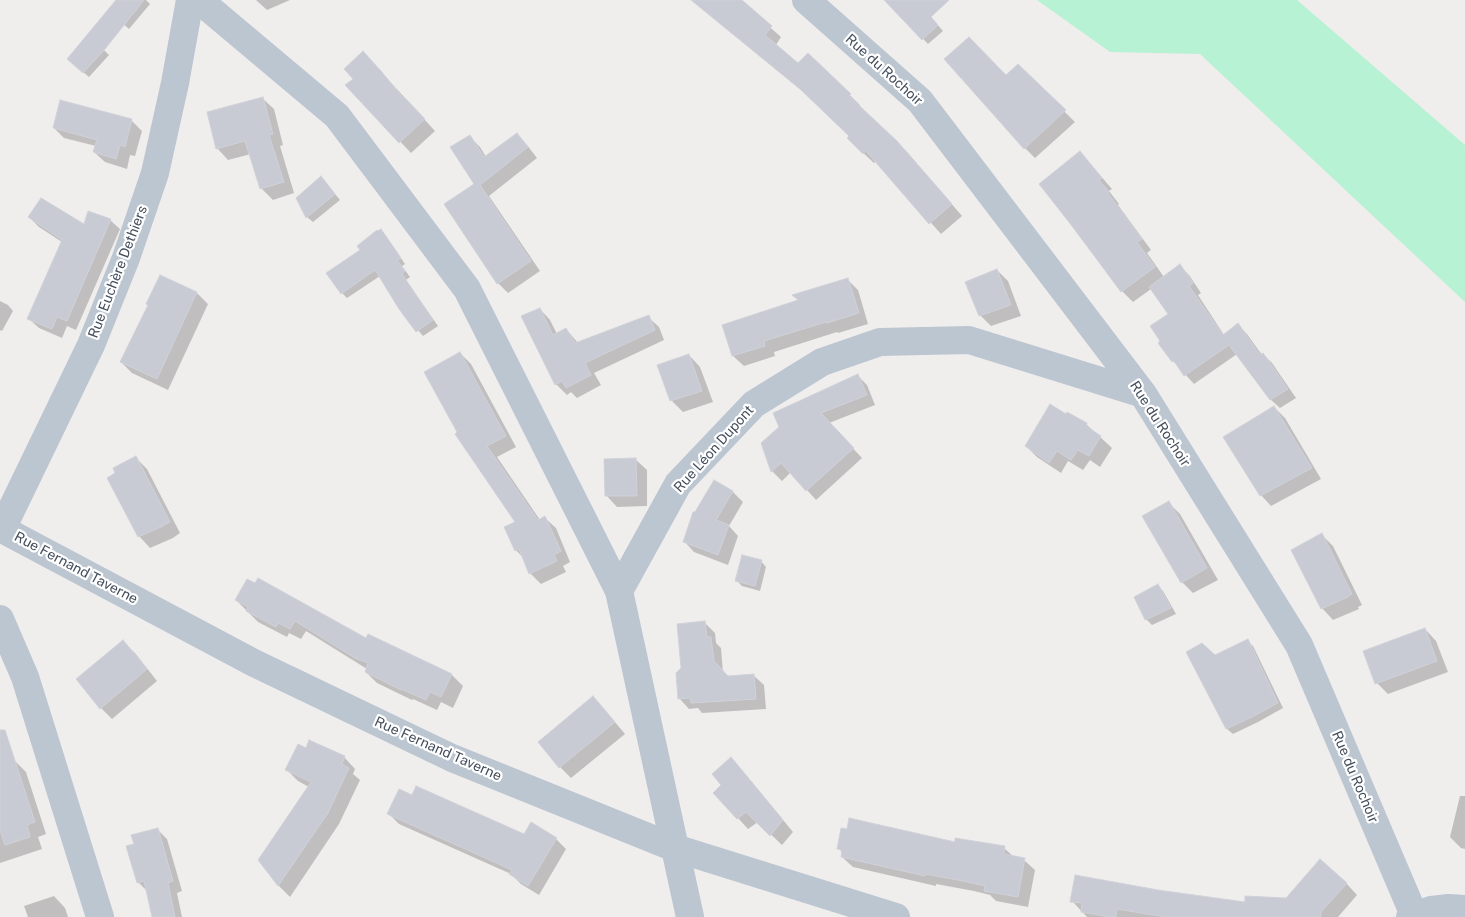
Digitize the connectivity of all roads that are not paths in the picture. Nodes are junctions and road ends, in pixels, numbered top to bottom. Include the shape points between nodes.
1 (190, 0) edge
2 (199, 0) edge
3 (806, 0) edge
4 (1144, 394) junction
5 (1, 530) edge
6 (619, 591) junction
7 (0, 620) edge
8 (675, 848) junction
9 (1465, 909) edge
10 (1412, 916) edge
11 (100, 917) edge
12 (690, 917) edge
13 (896, 917) edge

1 - 5 street, Rue Euchère Dethiers via 155,173 126,258 91,344
2 - 6 street via 337,116 467,289
3 - 4 street, Rue du Rochoir via 920,101
4 - 6 street, Rue Léon Dupont via 969,340 880,342 822,362 754,404 678,484
4 - 10 street, Rue du Rochoir via 1299,645
5 - 8 street, Rue Fernand Taverne via 254,663 452,758
6 - 8 street
7 - 11 street via 25,677
8 - 12 street
8 - 13 street, Rue Fernand Taverne
9 - 10 street via 1431,910

